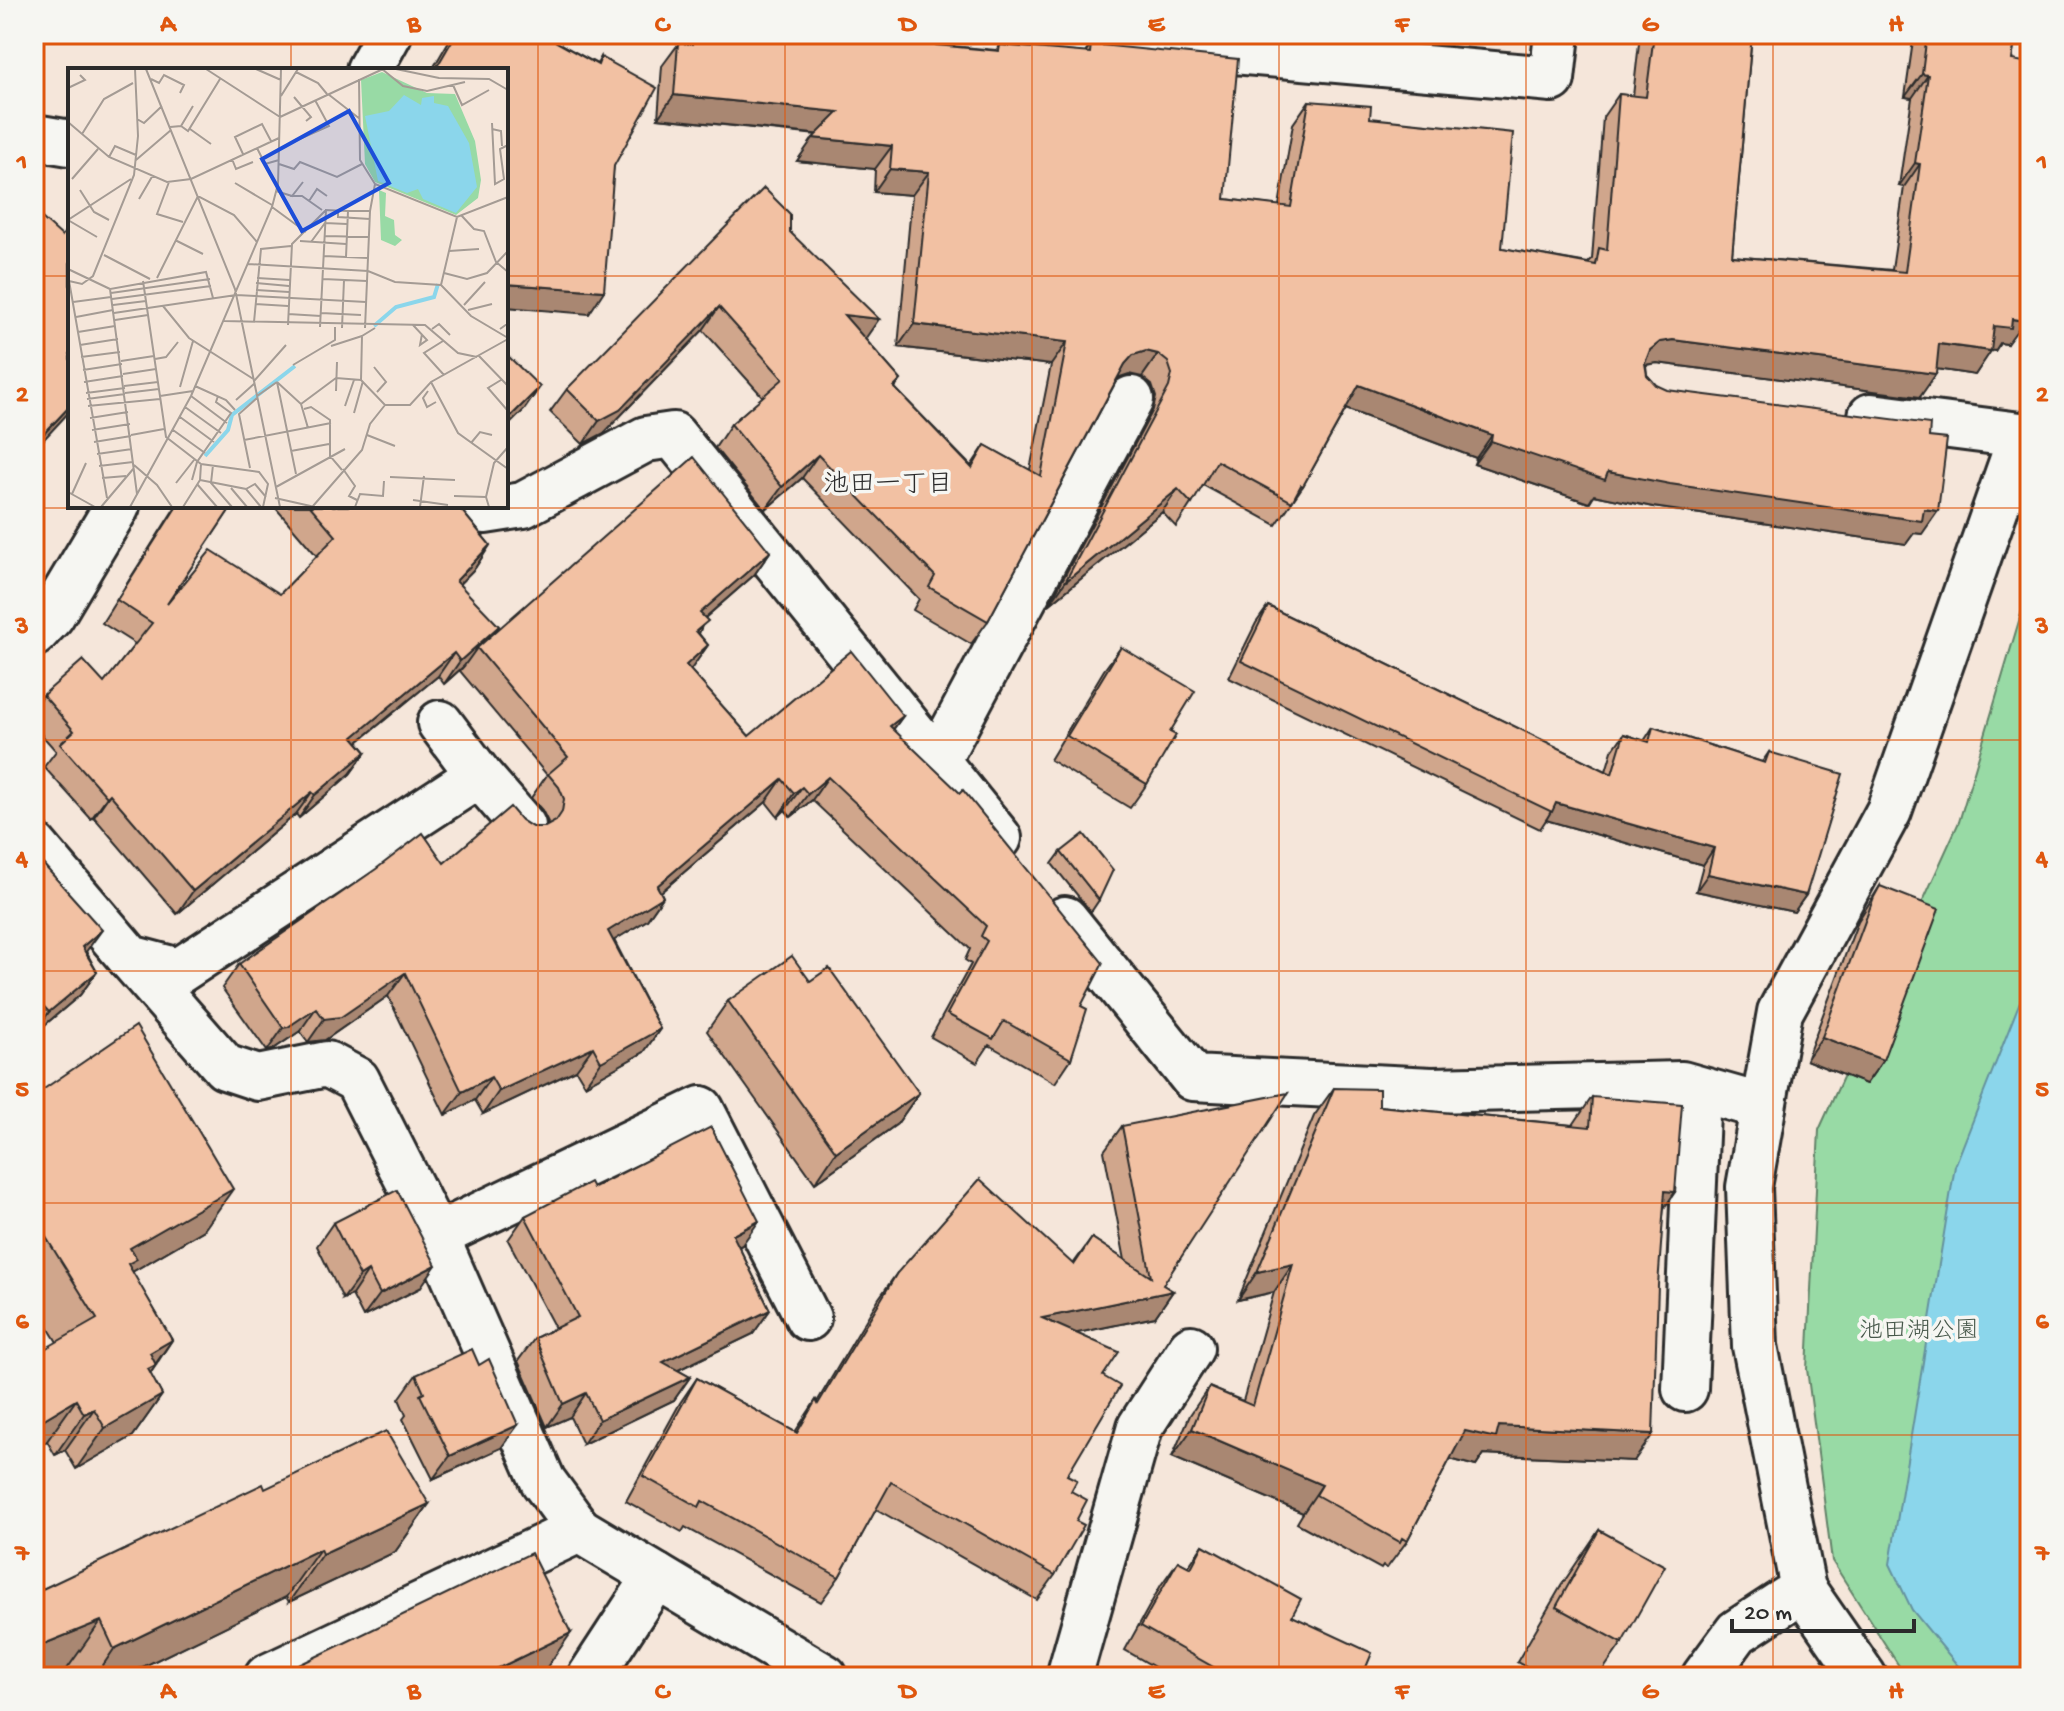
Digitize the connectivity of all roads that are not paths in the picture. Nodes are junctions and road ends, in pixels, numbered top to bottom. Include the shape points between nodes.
1 (389, 34) edge
2 (1038, 34) edge
3 (1557, 34) edge
4 (370, 68) edge
5 (34, 137) edge
6 (68, 143) edge
7 (1131, 399) dead end
8 (1825, 410) edge
9 (2029, 435) edge
10 (508, 507) edge
11 (116, 508) edge
12 (482, 508) edge
13 (504, 508) edge
14 (35, 631) edge
15 (440, 723) dead end
16 (937, 761) junction
17 (479, 775) junction
18 (523, 826) edge
19 (34, 845) edge
20 (130, 958) junction
21 (1698, 1090) junction
22 (1763, 1107) junction
23 (436, 1236) junction
24 (808, 1318) dead end
25 (1191, 1348) dead end
26 (1685, 1389) dead end
27 (579, 1530) junction
28 (656, 1576) junction
29 (1803, 1589) junction
30 (267, 1677) edge
31 (590, 1677) edge
32 (825, 1677) edge
33 (1069, 1677) edge
34 (1704, 1677) edge
35 (1864, 1677) edge

1 - 4 street
2 - 3 street via 1552,79
5 - 6 street
7 - 16 street
8 - 9 street
9 - 22 street via 2015,453 1889,811 1780,1012
10 - 16 street via 523,505 646,439 673,435
11 - 14 street via 52,615
12 - 13 street
15 - 17 street
16 - 21 street via 1193,1078 1432,1090 1682,1084
17 - 18 street
17 - 20 street via 179,971
19 - 20 street
20 - 23 street via 225,1067 258,1078 327,1064 357,1080
21 - 22 street
21 - 26 street
22 - 29 street via 1749,1187 1755,1346
23 - 24 street via 701,1109
23 - 27 street via 543,1481
25 - 33 street via 1140,1427
27 - 28 street
27 - 30 street
28 - 31 street
28 - 32 street
29 - 34 street via 1737,1632
29 - 35 street

